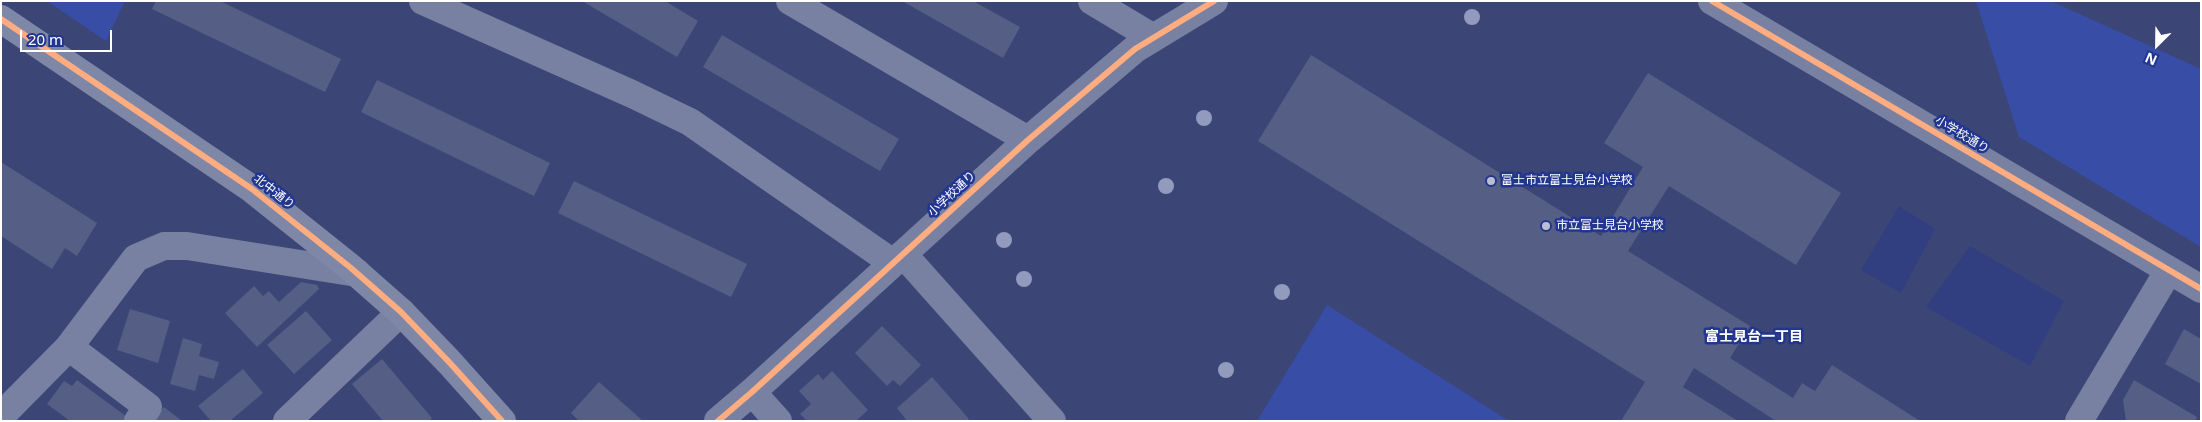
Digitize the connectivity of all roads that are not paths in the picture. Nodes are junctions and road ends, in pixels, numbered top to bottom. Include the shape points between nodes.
1 (422, 1) edge
2 (790, 1) edge
3 (1092, 1) edge
4 (1214, 1) edge
5 (1712, 1) edge
6 (1, 19) edge
7 (1152, 37) junction
8 (1028, 140) junction
9 (898, 259) junction
10 (2169, 270) junction
11 (357, 273) junction
12 (2201, 289) edge
13 (401, 312) junction
14 (69, 348) junction
15 (752, 392) junction
16 (1, 416) edge
17 (138, 421) edge
18 (287, 421) edge
19 (502, 421) edge
20 (718, 421) edge
21 (778, 421) edge
22 (1052, 421) edge
23 (2079, 421) edge

1 - 9 street via 690,122
2 - 8 street
3 - 7 street
4 - 7 street, 小学校通り
5 - 10 street, 小学校通り
6 - 11 street, 北中通り via 252,188
7 - 8 street, 小学校通り
8 - 9 street, 小学校通り
9 - 15 street, 小学校通り
9 - 22 street
10 - 12 street, 小学校通り
10 - 23 street
11 - 13 street, 北中通り
11 - 14 street via 187,246 164,246 136,258
13 - 18 street
13 - 19 street, 北中通り
14 - 16 street
14 - 17 street via 148,407
15 - 20 street, 小学校通り
15 - 21 street

